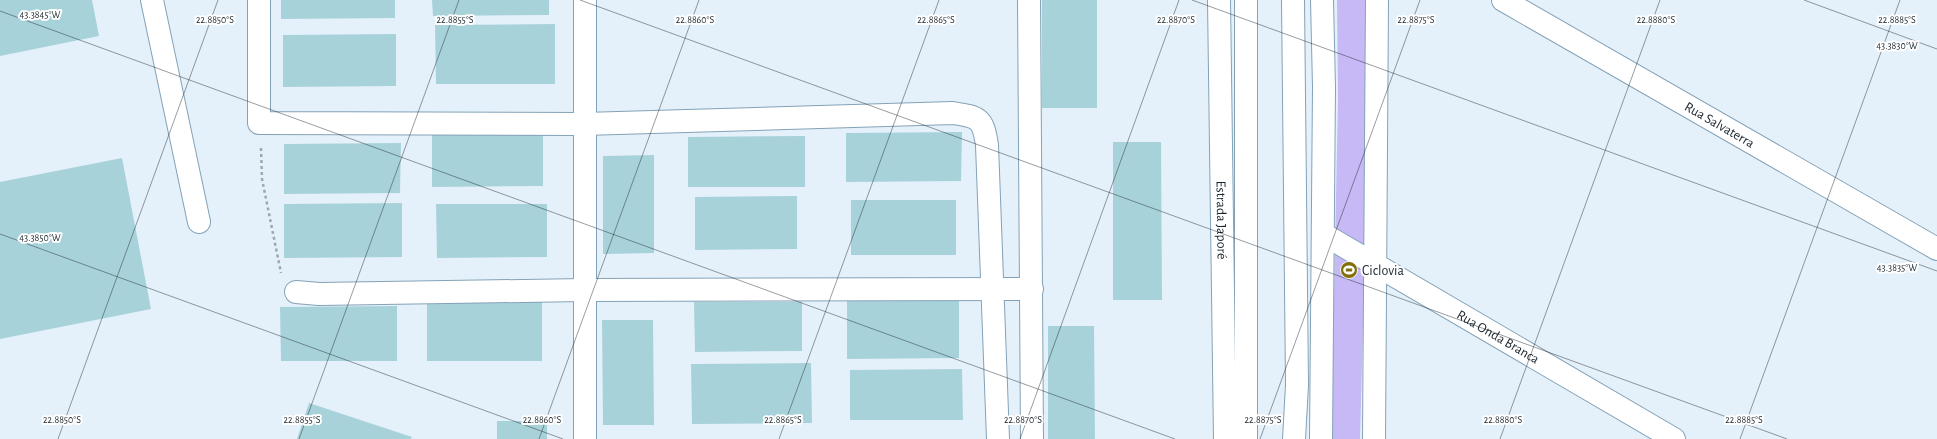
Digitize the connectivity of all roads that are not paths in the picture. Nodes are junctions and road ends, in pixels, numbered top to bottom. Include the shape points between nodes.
1 (152, 0) edge
2 (259, 0) edge
3 (585, 0) edge
4 (1029, 0) edge
5 (1219, 0) edge
6 (1246, 0) edge
7 (1293, 0) edge
8 (1322, 0) edge
9 (1377, 0) edge
10 (1504, 0) edge
11 (584, 124) junction
12 (199, 222) dead end
13 (1323, 234) junction
14 (1937, 249) edge
15 (1375, 265) junction
16 (992, 288) junction
17 (1032, 288) junction
18 (584, 290) junction
19 (296, 292) road end
20 (585, 439) edge
21 (998, 439) edge
22 (1032, 439) edge
23 (1225, 439) edge
24 (1246, 439) edge
25 (1294, 439) edge
26 (1321, 439) edge
27 (1374, 439) edge
28 (1674, 439) edge

1 - 12 street
2 - 11 street via 259,123
3 - 11 street
4 - 17 street
5 - 23 street, Estrada Japoré
6 - 24 street
7 - 25 street via 1297,386
8 - 13 street
9 - 15 street
10 - 14 street, Rua Salvaterra
11 - 16 street via 953,113 970,116 984,127 987,145
11 - 18 street
13 - 15 street, Rua Onda Branca
13 - 26 street
15 - 27 street
15 - 28 street, Rua Onda Branca
16 - 17 street
16 - 18 street
16 - 21 street
17 - 22 street
18 - 19 street via 319,294
18 - 20 street

